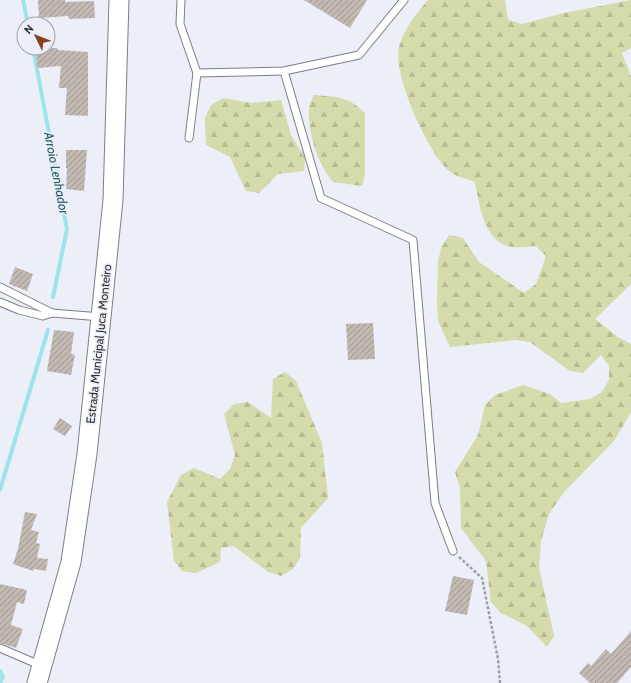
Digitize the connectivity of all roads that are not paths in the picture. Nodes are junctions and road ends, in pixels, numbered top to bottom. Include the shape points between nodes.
1 (119, 0) edge
2 (181, 0) edge
3 (404, 0) edge
4 (284, 71) junction
5 (197, 73) junction
6 (190, 138) dead end
7 (0, 287) edge
8 (0, 302) edge
9 (52, 313) junction
10 (102, 317) junction
11 (453, 552) road end
12 (0, 648) edge
13 (39, 674) edge

1 - 10 street, Estrada Municipal Juca Monteiro via 112,200
2 - 5 lane via 180,24
3 - 4 lane via 359,55
4 - 5 lane
4 - 11 lane via 321,198 413,240 435,503
5 - 6 lane
7 - 9 lane
8 - 9 lane via 43,316
9 - 10 lane
10 - 13 street, Estrada Municipal Juca Monteiro via 87,454 71,562
12 - 13 lane

